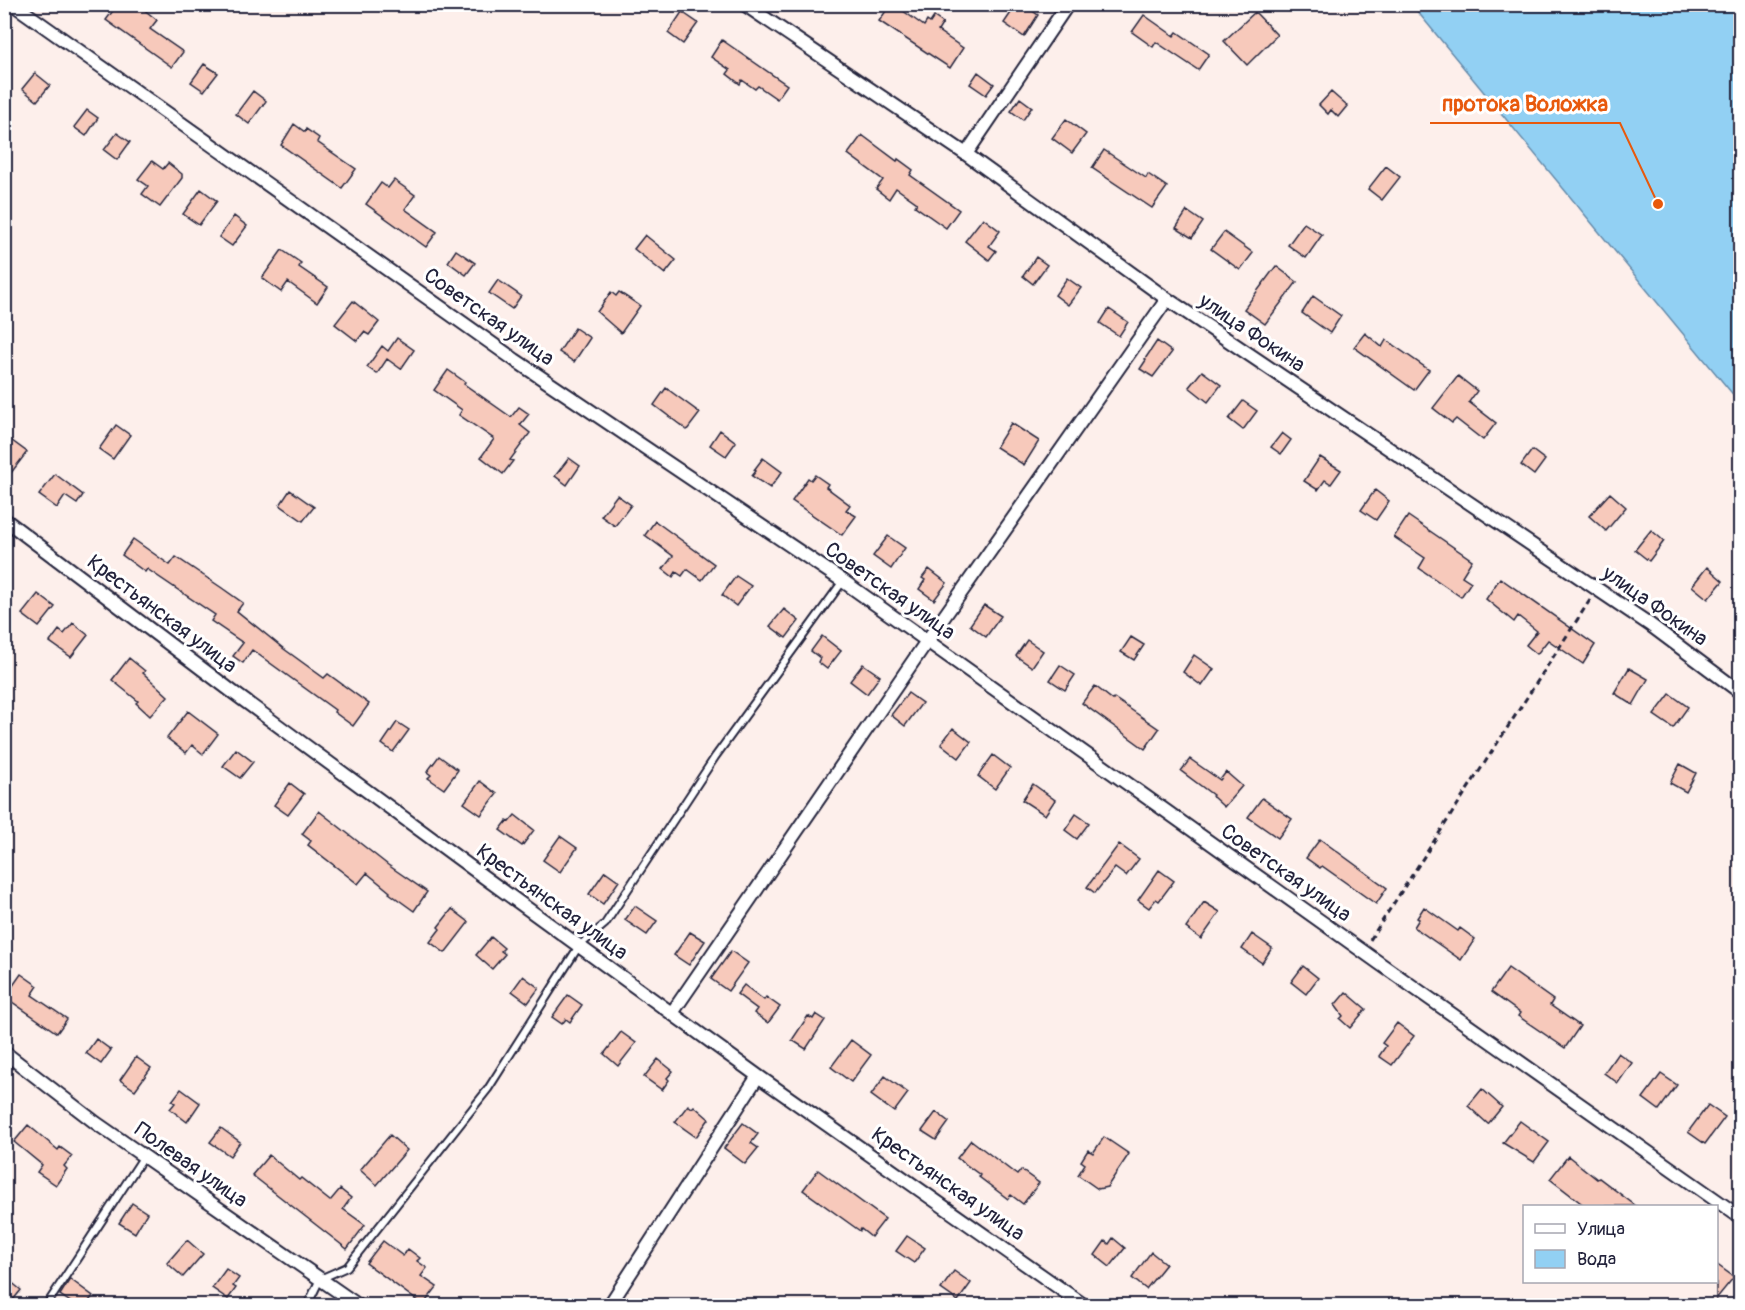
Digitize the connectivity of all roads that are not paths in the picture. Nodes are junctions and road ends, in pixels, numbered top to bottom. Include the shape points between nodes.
1 (13, 4) edge
2 (744, 4) edge
3 (1068, 4) edge
4 (966, 154) junction
5 (1167, 299) junction
6 (4, 519) edge
7 (843, 581) junction
8 (927, 641) junction
9 (1740, 692) edge
10 (579, 946) junction
11 (672, 1012) junction
12 (4, 1052) edge
13 (758, 1076) junction
14 (144, 1156) junction
15 (1740, 1217) edge
16 (320, 1279) junction
17 (46, 1305) edge
18 (307, 1305) edge
19 (358, 1305) edge
20 (609, 1305) edge
21 (1085, 1305) edge

1 - 7 street, Советская улица via 505,353
2 - 4 street, улица Фокина
3 - 4 street
4 - 5 street, улица Фокина
5 - 8 street
5 - 9 street, улица Фокина via 1649,624
6 - 10 street, Крестьянская улица
7 - 8 street, Советская улица
7 - 10 lane via 715,757 605,924
8 - 11 street
8 - 15 street, Советская улица
10 - 11 street, Крестьянская улица
10 - 16 lane via 481,1098 347,1267
11 - 13 street, Крестьянская улица
12 - 14 street, Полевая улица
13 - 20 street
13 - 21 street, Крестьянская улица
14 - 16 street, Полевая улица
14 - 17 lane
16 - 18 lane
16 - 19 street, Полевая улица

